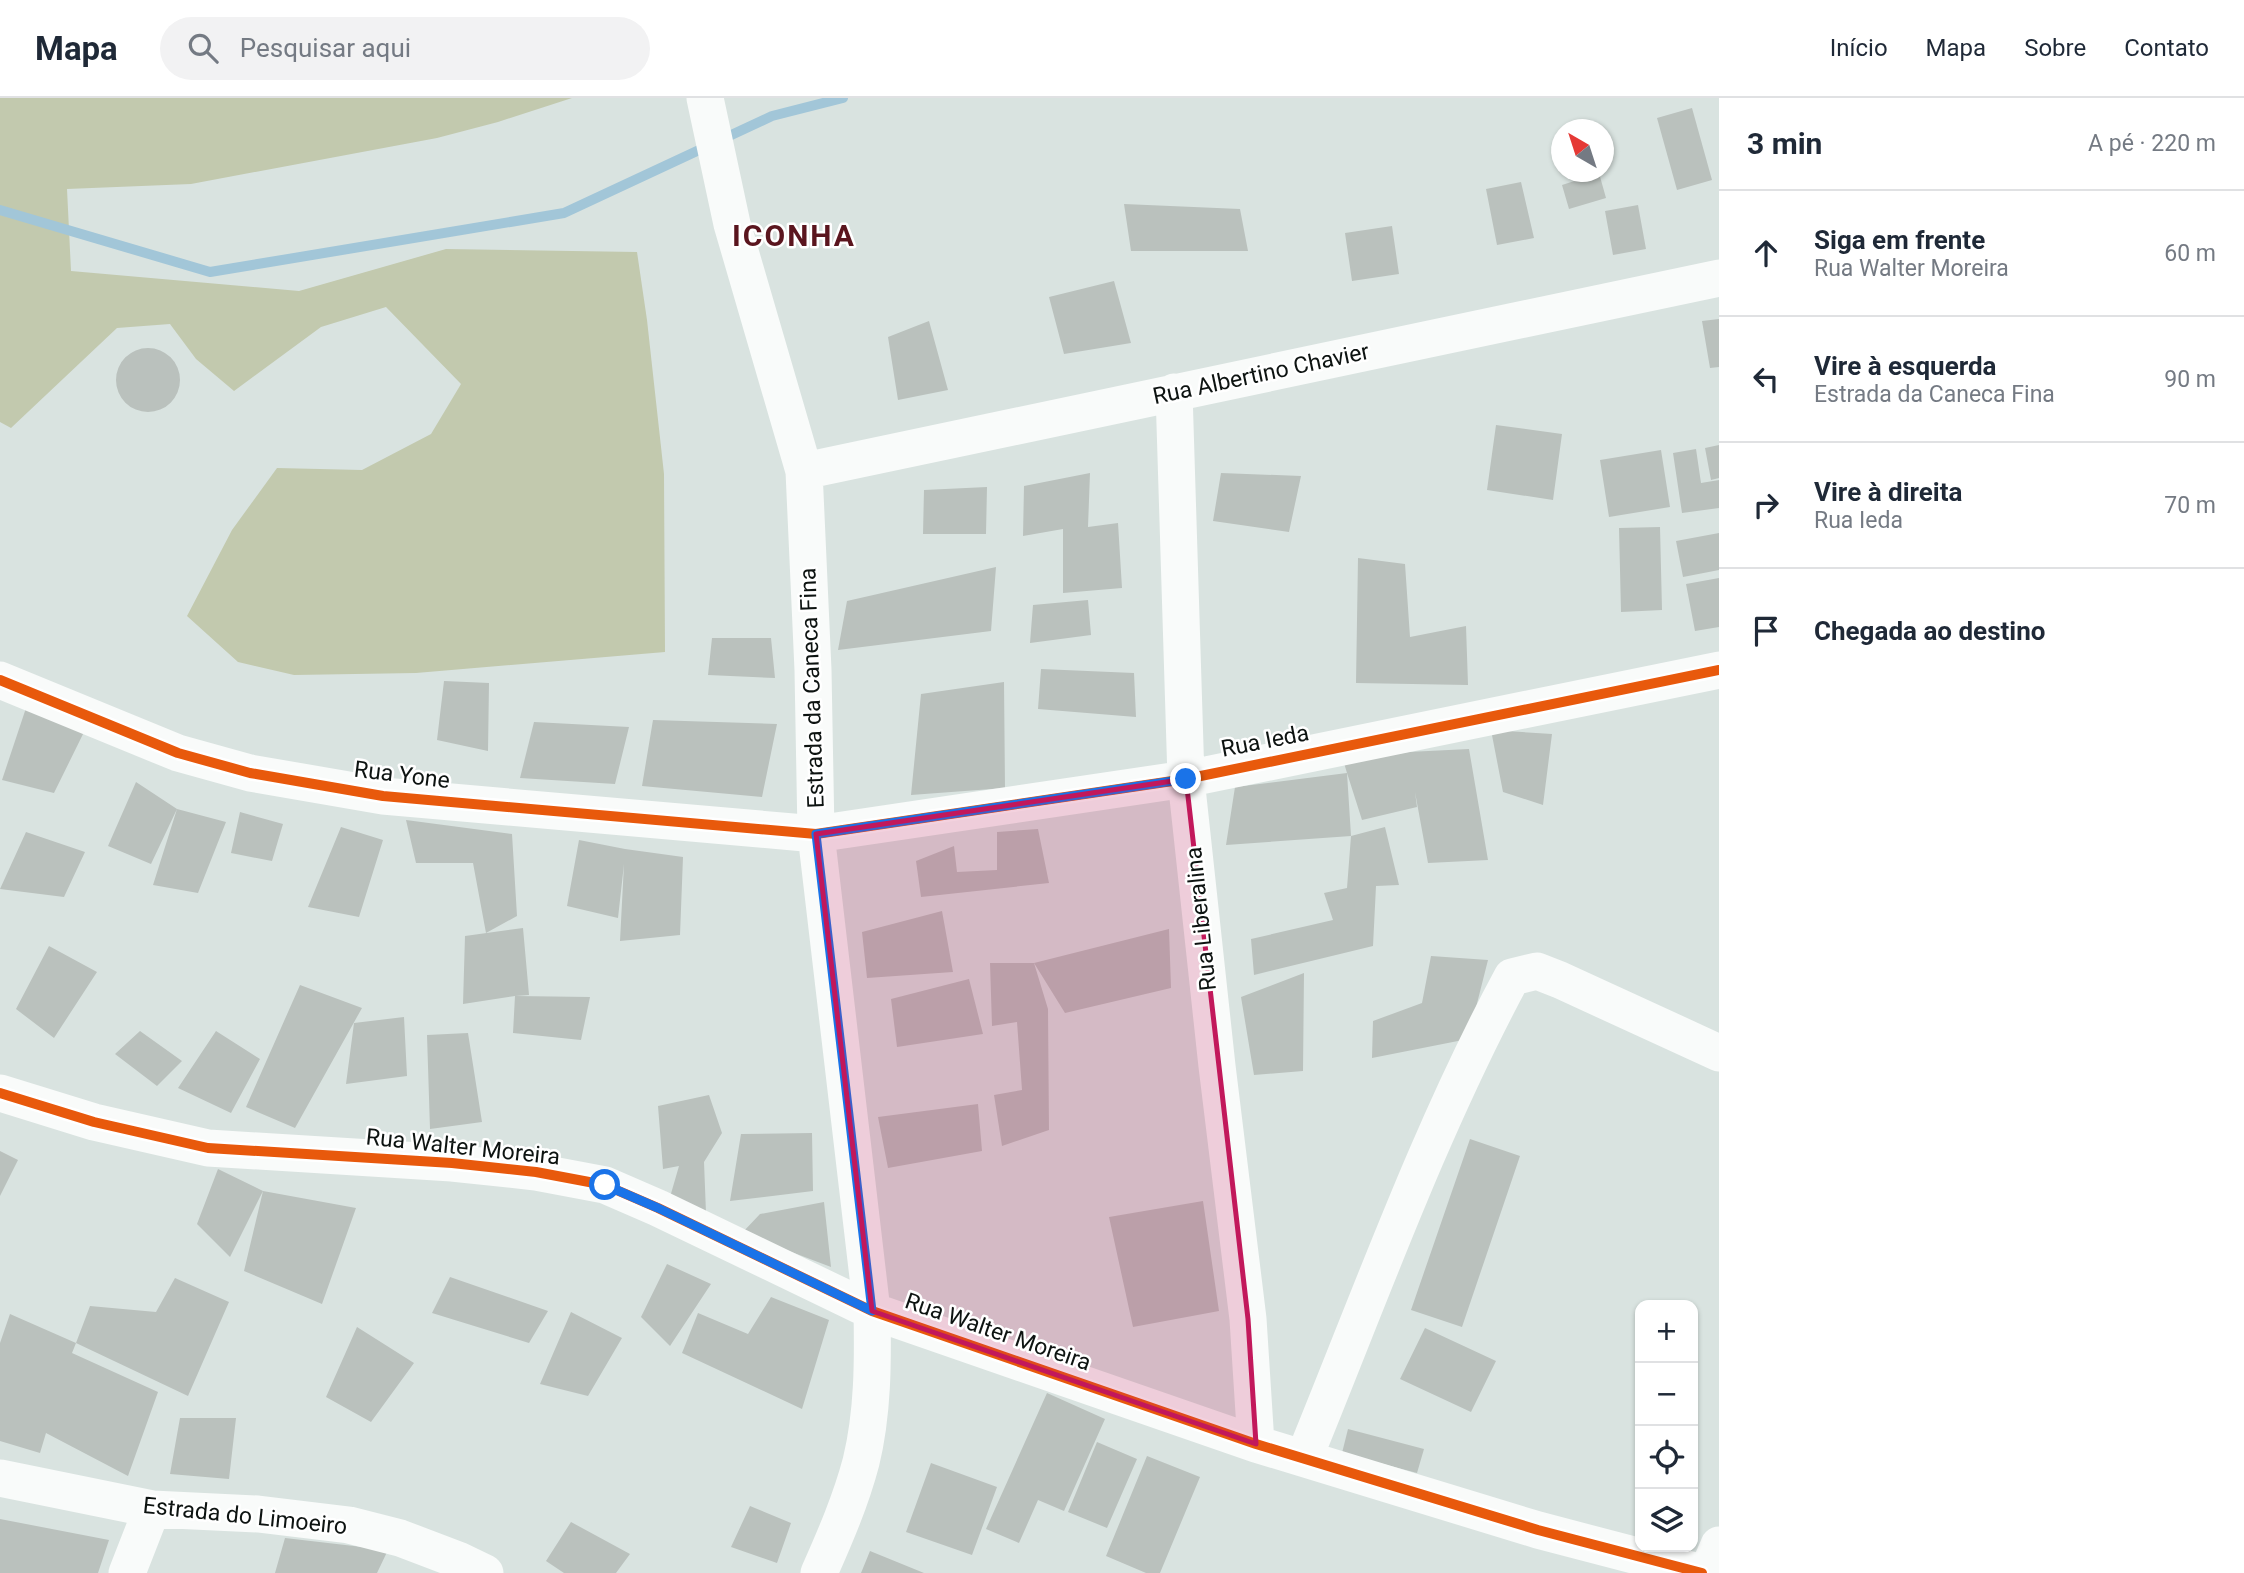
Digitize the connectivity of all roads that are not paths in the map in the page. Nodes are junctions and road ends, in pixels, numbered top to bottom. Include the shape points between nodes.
1 (706, 102) edge
2 (1719, 278) edge
3 (1174, 392) junction
4 (804, 471) junction
5 (1719, 670) edge
6 (0, 680) edge
7 (1186, 779) junction
8 (816, 834) junction
9 (1719, 1053) edge
10 (0, 1093) edge
11 (872, 1311) junction
12 (1256, 1444) junction
13 (1304, 1458) junction
14 (0, 1478) edge
15 (152, 1509) junction
16 (1719, 1545) edge
17 (127, 1573) edge
18 (485, 1573) edge
19 (819, 1573) edge
20 (1705, 1573) edge

1 - 4 street, Estrada da Caneca Fina via 732,224
2 - 3 street, Rua Albertino Chavier
3 - 4 street, Rua Albertino Chavier
3 - 7 street, Rua Liberalina
4 - 8 street, Estrada da Caneca Fina
5 - 7 street, Rua Ieda
6 - 8 street, Rua Yone via 178,753 250,773 383,796
7 - 8 street, Rua Ieda
7 - 12 street, Rua Liberalina via 1248,1319
8 - 11 street, Estrada da Caneca Fina
9 - 13 street via 1537,971 1512,977 1414,1185
10 - 11 street, Rua Walter Moreira via 94,1122 208,1148 452,1163 605,1185
11 - 12 street, Rua Walter Moreira
11 - 19 street, Estrada da Caneca Fina via 872,1380 861,1461
12 - 13 street, Rua Walter Moreira
13 - 20 street, Rua Walter Moreira via 1538,1531
14 - 15 street, Estrada do Limoeiro
15 - 17 street
15 - 18 street, Estrada do Limoeiro via 258,1514 349,1525 400,1538
16 - 20 street

